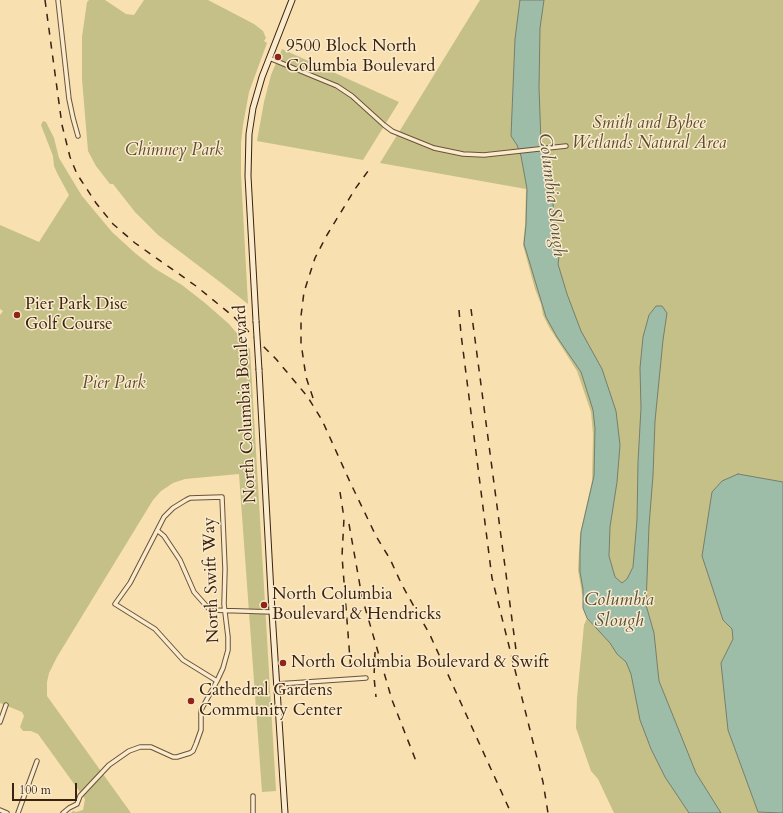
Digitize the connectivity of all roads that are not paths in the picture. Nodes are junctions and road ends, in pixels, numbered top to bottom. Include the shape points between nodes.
1 (58, 0) edge
2 (292, 0) edge
3 (269, 58) junction
4 (78, 136) dead end
5 (566, 146) dead end
6 (158, 531) junction
7 (225, 611) junction
8 (272, 612) junction
9 (366, 678) dead end
10 (217, 681) junction
11 (277, 684) junction
12 (6, 705) dead end
13 (0, 722) edge
14 (37, 761) dead end
15 (253, 796) dead end
16 (0, 810) edge
17 (7, 813) edge
18 (18, 813) edge
19 (63, 813) edge
20 (253, 813) edge
21 (285, 813) edge

1 - 4 street via 69,99
2 - 3 main road, North Columbia Boulevard
3 - 5 street via 337,86 352,96 384,126 434,148 474,155
3 - 8 main road, North Columbia Boulevard, bridge via 255,99 250,125 248,176
6 - 7 street via 180,560 193,590 207,608
6 - 7 street, North Swift Way via 164,517 186,500 222,498
6 - 10 street via 130,583 114,604 155,629 183,660
7 - 8 street
7 - 10 street, North Swift Way via 228,650
8 - 11 main road, North Columbia Boulevard
9 - 11 street
10 - 19 street, North Swift Way via 201,710 200,735 193,751 173,757 151,747 134,748 109,765 80,796 77,804
11 - 21 main road, North Columbia Boulevard
12 - 13 street
14 - 18 street
15 - 20 street
16 - 17 street

